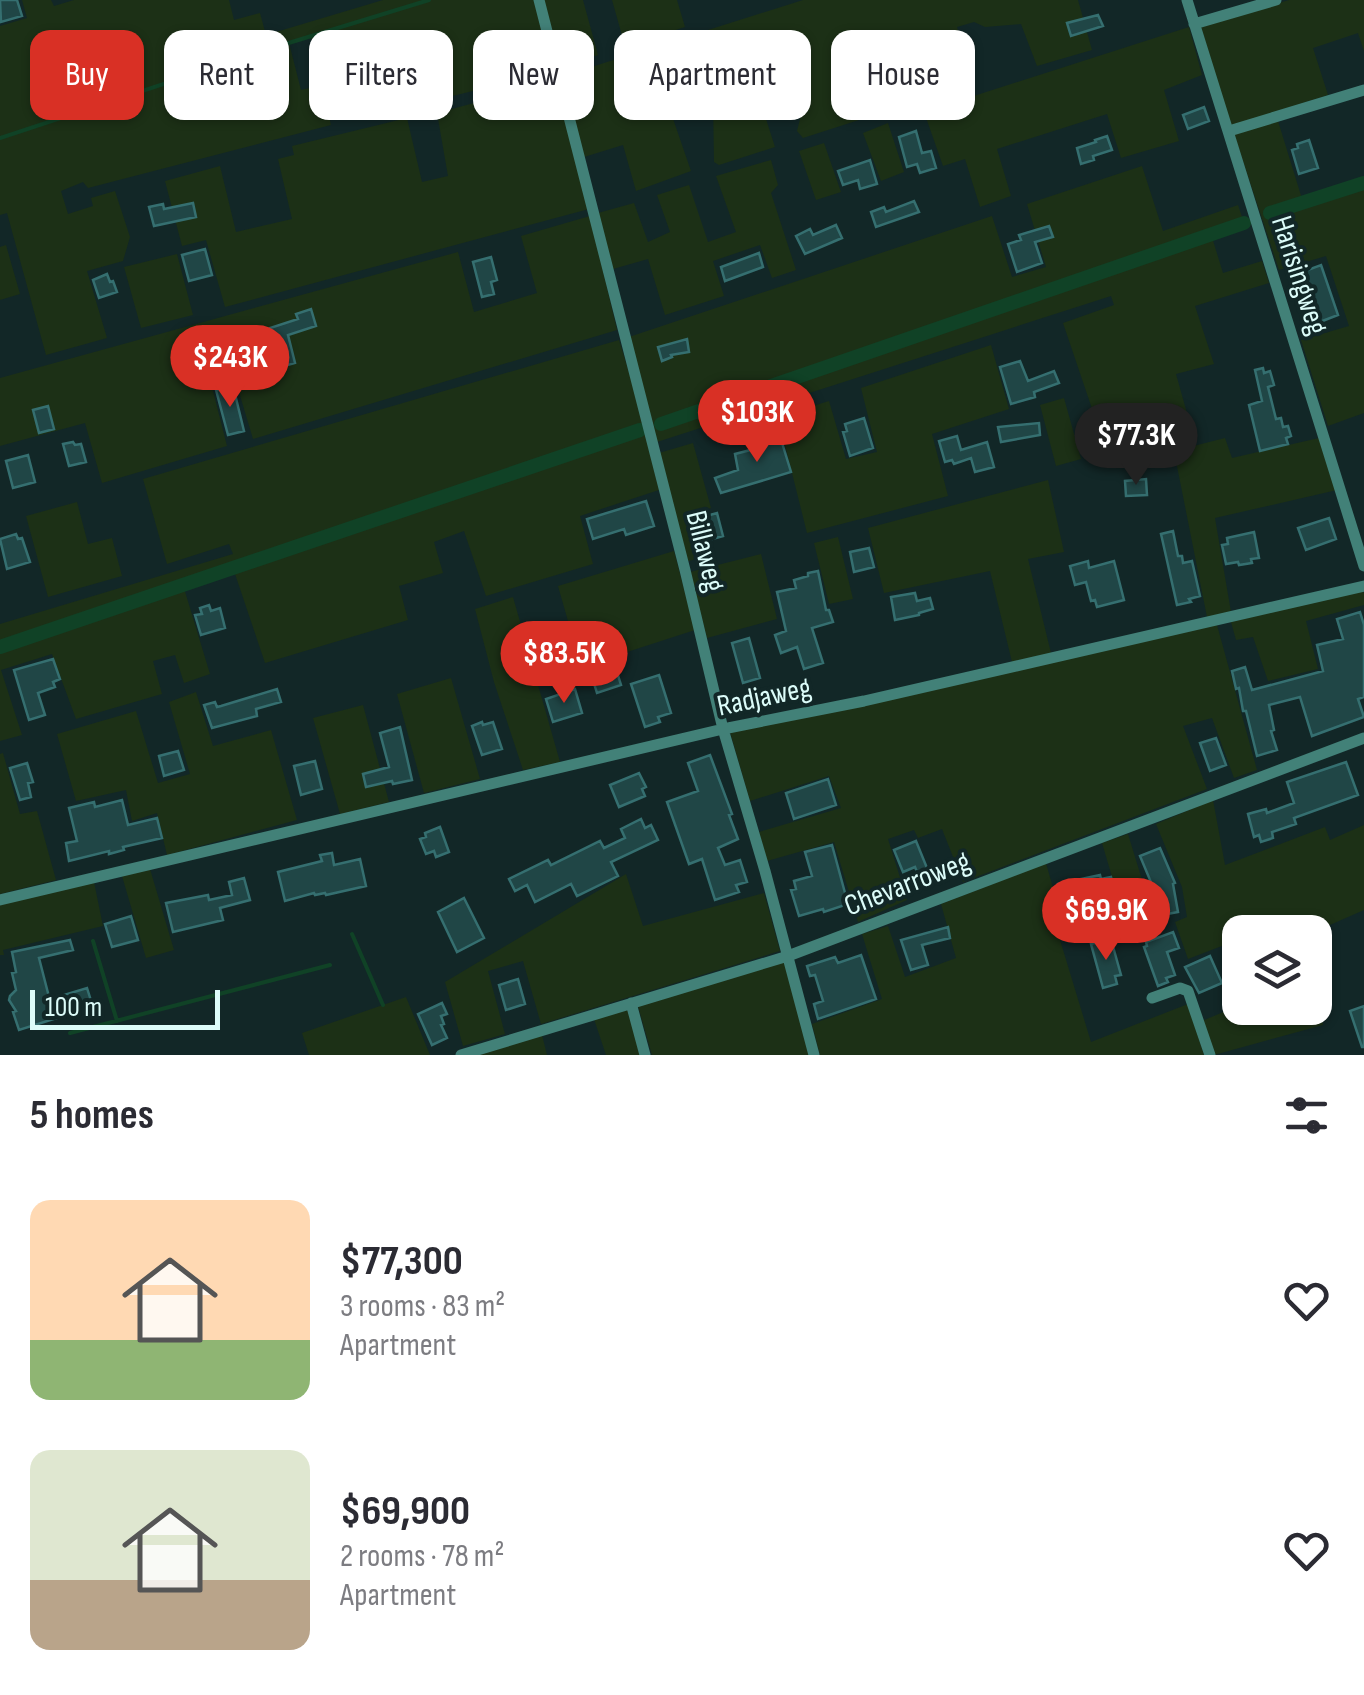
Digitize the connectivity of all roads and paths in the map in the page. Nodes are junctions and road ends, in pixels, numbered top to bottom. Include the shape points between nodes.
1 (539, 0) edge
2 (1186, 0) edge
3 (1276, 0) edge
4 (1194, 24) junction
5 (1364, 90) edge
6 (1228, 131) junction
7 (1364, 566) edge
8 (1364, 586) edge
9 (723, 729) junction
10 (1364, 738) edge
11 (0, 900) edge
12 (788, 956) junction
13 (1152, 998) dead end
14 (631, 1003) junction
15 (461, 1055) edge
16 (645, 1055) edge
17 (814, 1055) edge
18 (1210, 1055) edge

1 - 9 street, Billaweg
2 - 4 street, Harisingweg
3 - 4 street
4 - 6 street, Harisingweg
5 - 6 street
6 - 7 street, Harisingweg
8 - 9 street, Radjaweg
9 - 11 street, Radjaweg
9 - 12 street, Billaweg
10 - 12 street, Chevarroweg
12 - 14 street, Chevarroweg
12 - 17 street, Billaweg
13 - 18 street via 1188,991
14 - 15 street, Chevarroweg
14 - 16 street

